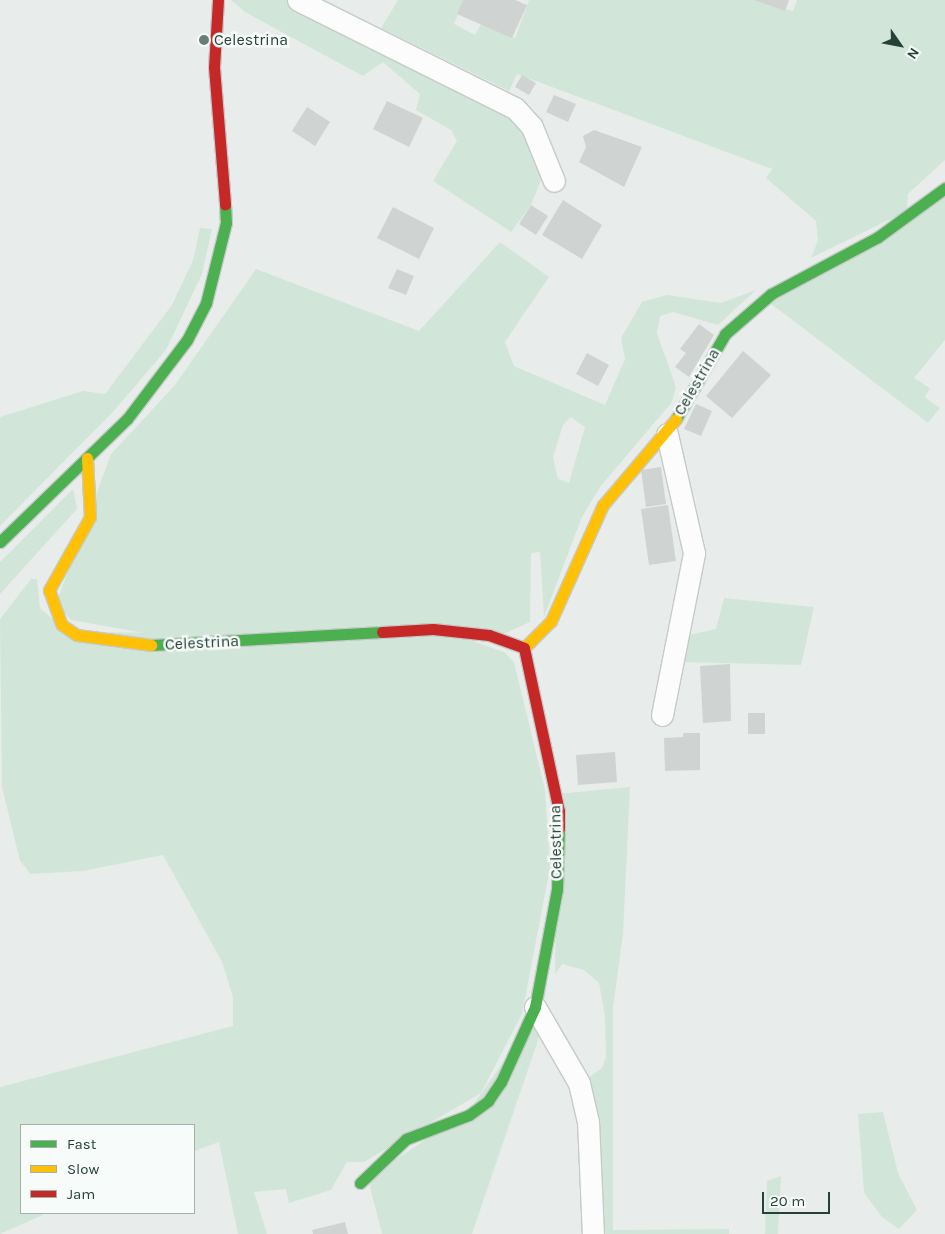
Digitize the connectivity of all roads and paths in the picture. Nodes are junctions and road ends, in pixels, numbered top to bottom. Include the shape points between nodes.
1 (218, 0) edge
2 (298, 0) edge
3 (554, 181) dead end
4 (945, 188) edge
5 (667, 434) junction
6 (88, 458) junction
7 (0, 542) edge
8 (524, 648) junction
9 (662, 715) dead end
10 (535, 1007) junction
11 (360, 1183) dead end
12 (593, 1234) edge

1 - 6 street via 214,67 226,214 219,265 206,302 176,356 126,419
2 - 3 street via 516,108 532,127
4 - 5 street, Celestrina via 878,237 771,294 725,334
5 - 8 street, Celestrina via 603,505 551,622
5 - 9 street via 694,553
6 - 7 street
6 - 8 street, Celestrina via 90,517 49,590 62,625 77,635 162,646 432,629 489,635
8 - 10 street, Celestrina via 559,811 557,890
10 - 11 street, Celestrina via 501,1082 488,1101 469,1115 406,1139
10 - 12 street via 579,1083 589,1130

